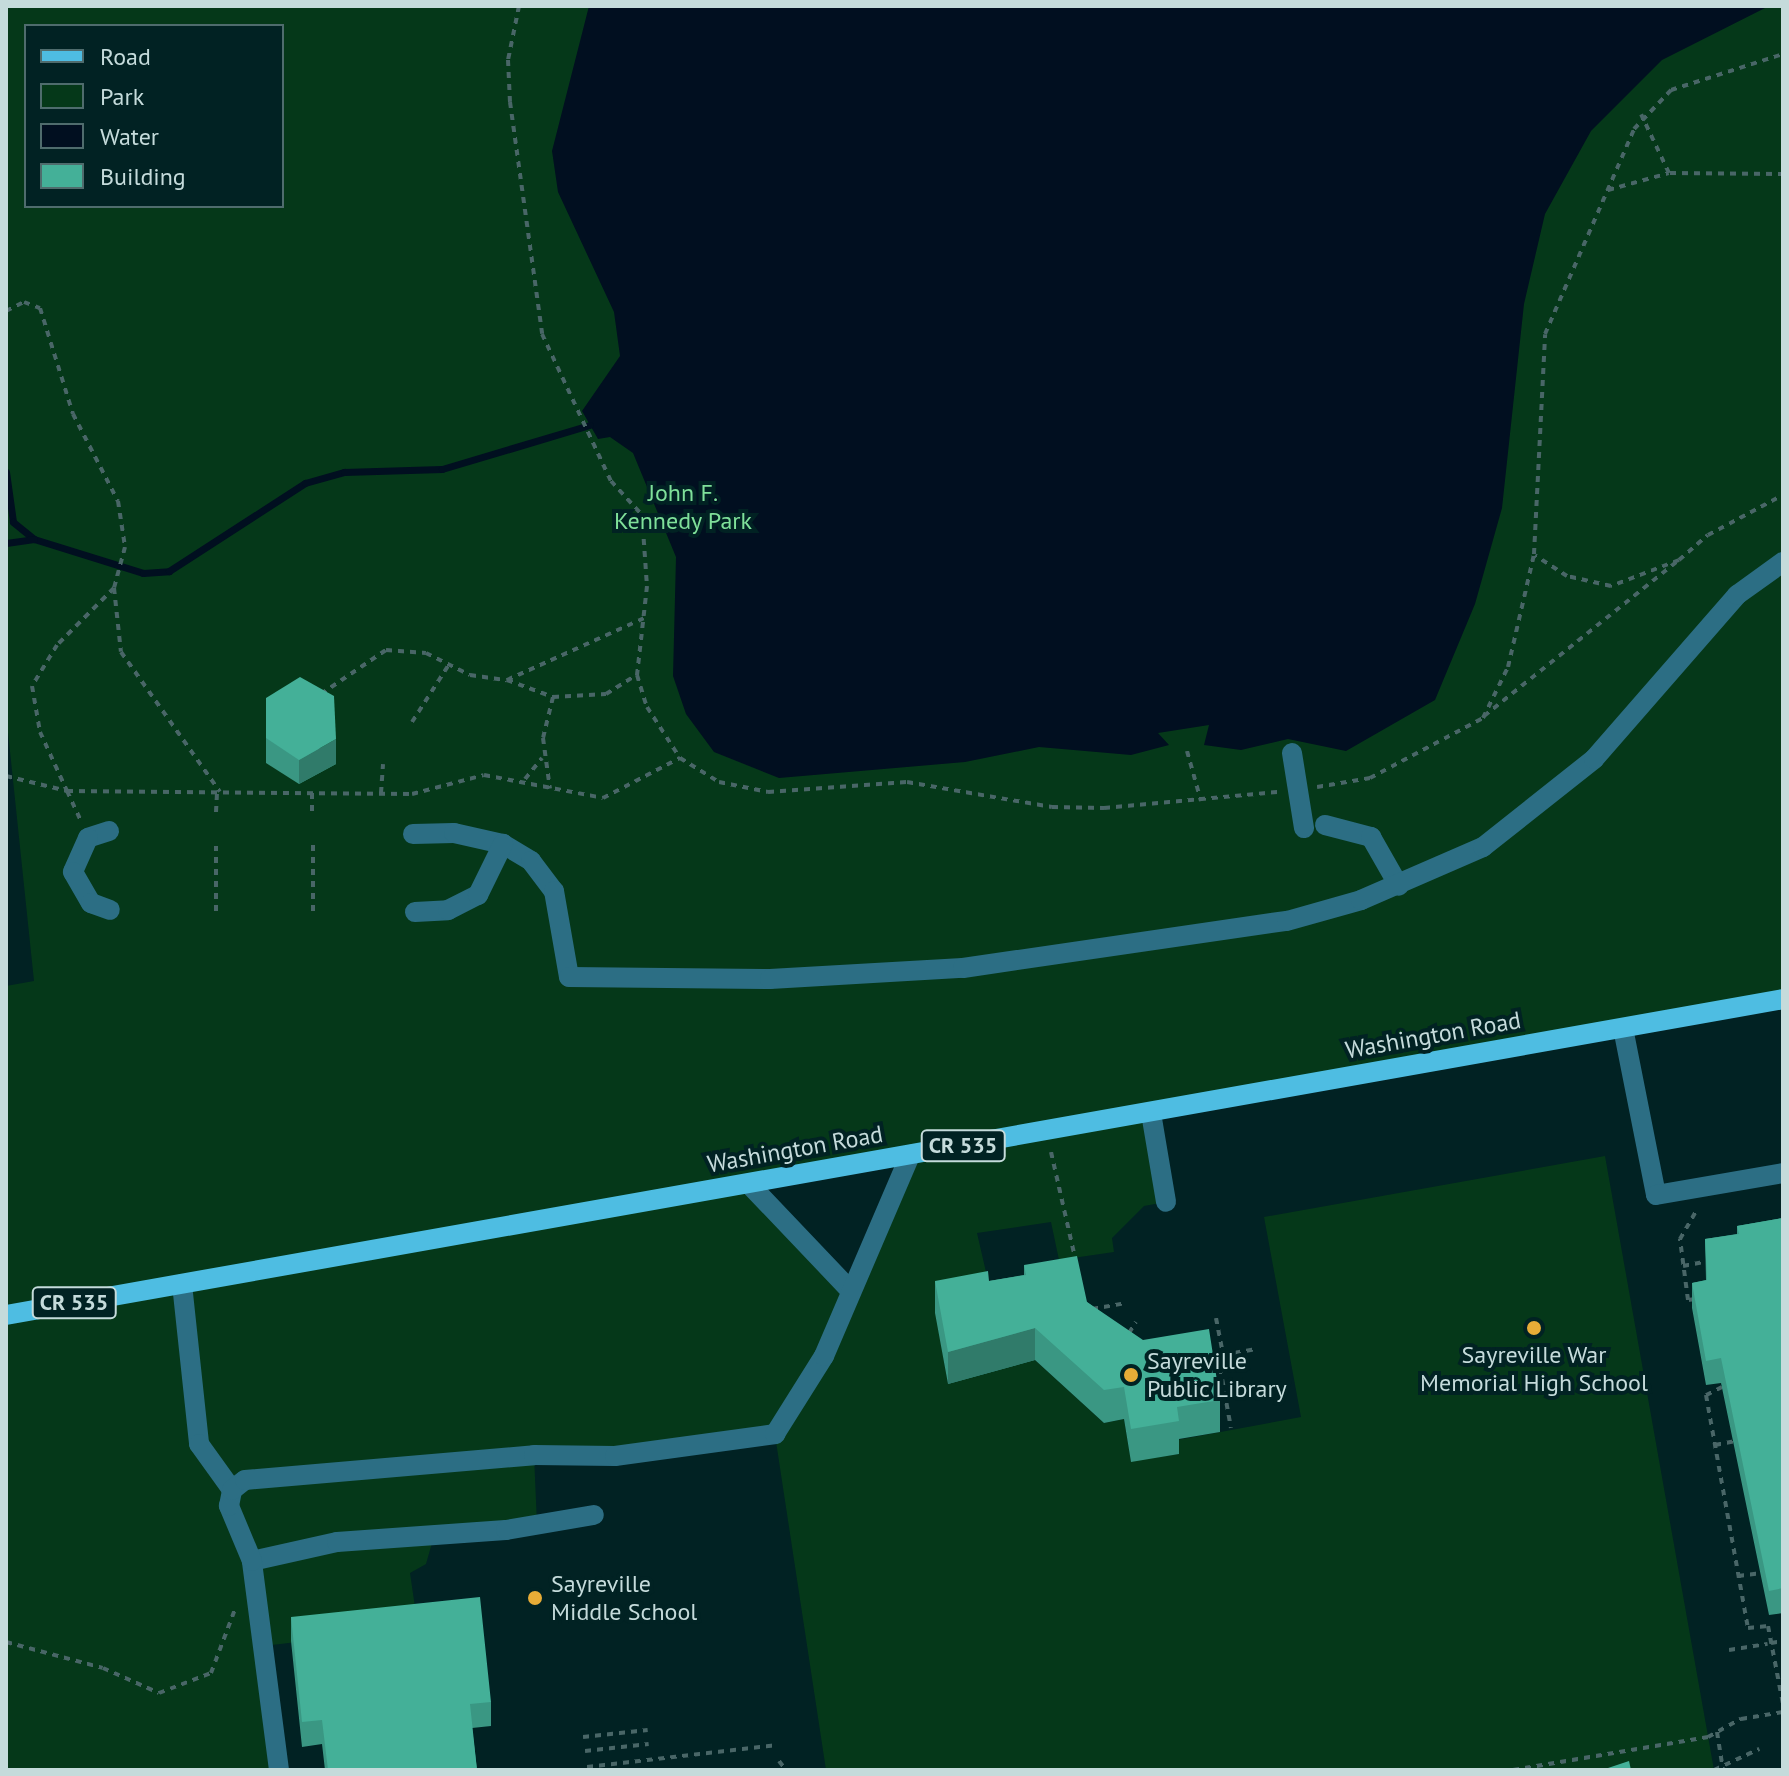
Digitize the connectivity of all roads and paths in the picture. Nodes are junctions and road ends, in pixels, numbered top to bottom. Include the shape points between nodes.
1 (519, 6) edge
2 (1783, 54) edge
3 (1641, 114) junction
4 (1669, 173) junction
5 (1783, 174) edge
6 (1608, 190) junction
7 (6, 311) edge
8 (1783, 495) edge
9 (1534, 554) junction
10 (1679, 560) junction
11 (1783, 562) edge
12 (114, 588) junction
13 (644, 618) junction
14 (448, 666) junction
15 (637, 675) junction
16 (507, 680) junction
17 (318, 696) edge
18 (553, 697) junction
19 (1483, 718) junction
20 (412, 722) dead end
21 (1187, 751) dead end
22 (1292, 753) dead end
23 (544, 756) junction
24 (680, 758) junction
25 (383, 764) dead end
26 (6, 776) edge
27 (524, 780) junction
28 (550, 789) junction
29 (1298, 790) junction
30 (67, 791) junction
31 (218, 792) junction
32 (312, 793) junction
33 (381, 793) junction
34 (1201, 801) junction
35 (216, 812) dead end
36 (312, 813) dead end
37 (1325, 825) dead end
38 (1304, 828) dead end
39 (109, 831) dead end
40 (413, 834) dead end
41 (88, 838) junction
42 (503, 844) junction
43 (313, 845) dead end
44 (216, 846) dead end
45 (1399, 886) junction
46 (110, 910) dead end
47 (216, 911) dead end
48 (313, 911) dead end
49 (415, 912) dead end
50 (1783, 999) edge
51 (1623, 1028) junction
52 (1151, 1113) junction
53 (1051, 1152) dead end
54 (910, 1155) junction
55 (1783, 1173) edge
56 (750, 1185) junction
57 (1166, 1202) dead end
58 (1705, 1207) dead end
59 (1710, 1263) edge
60 (1683, 1266) junction
61 (1078, 1271) edge
62 (182, 1284) junction
63 (851, 1291) junction
64 (1082, 1297) edge
65 (1706, 1297) edge
66 (1125, 1303) dead end
67 (1084, 1310) junction
68 (6, 1315) edge
69 (1216, 1318) dead end
70 (1087, 1321) edge
71 (1136, 1322) dead end
72 (1117, 1328) edge
73 (1127, 1335) junction
74 (1136, 1341) edge
75 (1132, 1346) edge
76 (1256, 1349) dead end
77 (1221, 1356) junction
78 (1203, 1359) edge
79 (1722, 1387) edge
80 (1231, 1428) dead end
81 (1737, 1441) edge
82 (1715, 1445) junction
83 (232, 1490) junction
84 (594, 1515) dead end
85 (252, 1561) junction
86 (1762, 1573) edge
87 (1738, 1576) junction
88 (253, 1593) junction
89 (1783, 1641) edge
90 (6, 1642) edge
91 (1770, 1643) junction
92 (1729, 1650) dead end
93 (1783, 1704) edge
94 (1783, 1712) edge
95 (648, 1730) dead end
96 (1717, 1732) junction
97 (583, 1737) dead end
98 (649, 1744) dead end
99 (778, 1745) dead end
100 (1759, 1749) dead end
101 (585, 1751) dead end
102 (779, 1761) dead end
103 (587, 1767) dead end
104 (1723, 1769) edge
105 (279, 1770) edge
106 (786, 1770) edge
107 (1386, 1770) edge
108 (1421, 1770) edge
109 (1513, 1770) edge
110 (1714, 1770) edge

1 - 13 path via 508,60 521,199 542,334 611,481 642,515
2 - 3 path via 1671,90
3 - 4 path
3 - 6 path
4 - 5 path
4 - 6 path
6 - 9 path via 1558,297 1540,359 1543,460
7 - 12 path via 24,302 40,308 73,414 118,501 125,547
8 - 10 path via 1708,535
9 - 10 path via 1567,576 1611,586
9 - 19 path via 1508,667
10 - 19 path
11 - 45 lane via 1737,595 1672,677 1546,800 1483,847
12 - 30 path via 57,645 32,686 40,732
12 - 31 path via 121,652
13 - 15 path
13 - 16 path
14 - 16 path
14 - 17 path via 426,653 386,650
14 - 20 path
15 - 18 path via 606,694
15 - 24 path via 647,707
16 - 18 path
18 - 23 path
19 - 29 path via 1370,778
21 - 34 path
22 - 29 lane
23 - 27 path
23 - 28 path
24 - 28 path via 603,798
24 - 34 path via 743,791 800,793 881,781 1052,807
25 - 33 path
26 - 30 path
27 - 28 path
27 - 33 path via 484,775 421,792
29 - 34 path
29 - 38 lane
30 - 31 path
30 - 41 path
31 - 32 path
31 - 35 path
32 - 33 path
32 - 36 path
37 - 45 lane via 1371,837
39 - 41 lane
40 - 42 lane
41 - 46 lane via 73,872 91,903
42 - 45 lane via 531,861 554,891 569,977 770,979 963,968 1287,921
42 - 49 lane via 478,895 448,910
43 - 48 path
44 - 47 path
50 - 51 main road, Washington Road / CR 535
51 - 52 main road, Washington Road / CR 535
51 - 55 lane via 1656,1195
52 - 54 main road, Washington Road / CR 535
52 - 57 lane
53 - 61 path
54 - 56 main road, Washington Road / CR 535
54 - 63 lane
56 - 62 main road, Washington Road / CR 535
56 - 63 lane
58 - 60 path via 1682,1231
59 - 60 path
60 - 65 path via 1688,1300
62 - 68 main road, Washington Road / CR 535
62 - 83 lane via 199,1444
63 - 83 lane via 824,1356 775,1434 615,1456 534,1455 245,1480
64 - 67 path
66 - 67 path
67 - 70 path
69 - 77 path
71 - 73 path
72 - 73 path
73 - 74 path
73 - 75 path
76 - 77 path
77 - 78 path
77 - 80 path
79 - 82 path via 1706,1395
81 - 82 path
82 - 87 path
83 - 85 lane via 229,1506
84 - 85 lane via 506,1530 337,1542
85 - 88 lane
86 - 87 path
87 - 91 path via 1748,1628 1768,1626
88 - 90 path via 229,1621 211,1673 183,1689 159,1693 103,1668 17,1651
88 - 105 lane
89 - 91 path
91 - 92 path
91 - 93 path
94 - 96 path
95 - 97 path
96 - 104 path
96 - 109 path
98 - 101 path
99 - 103 path
100 - 104 path
102 - 106 path
104 - 110 path
107 - 108 path

